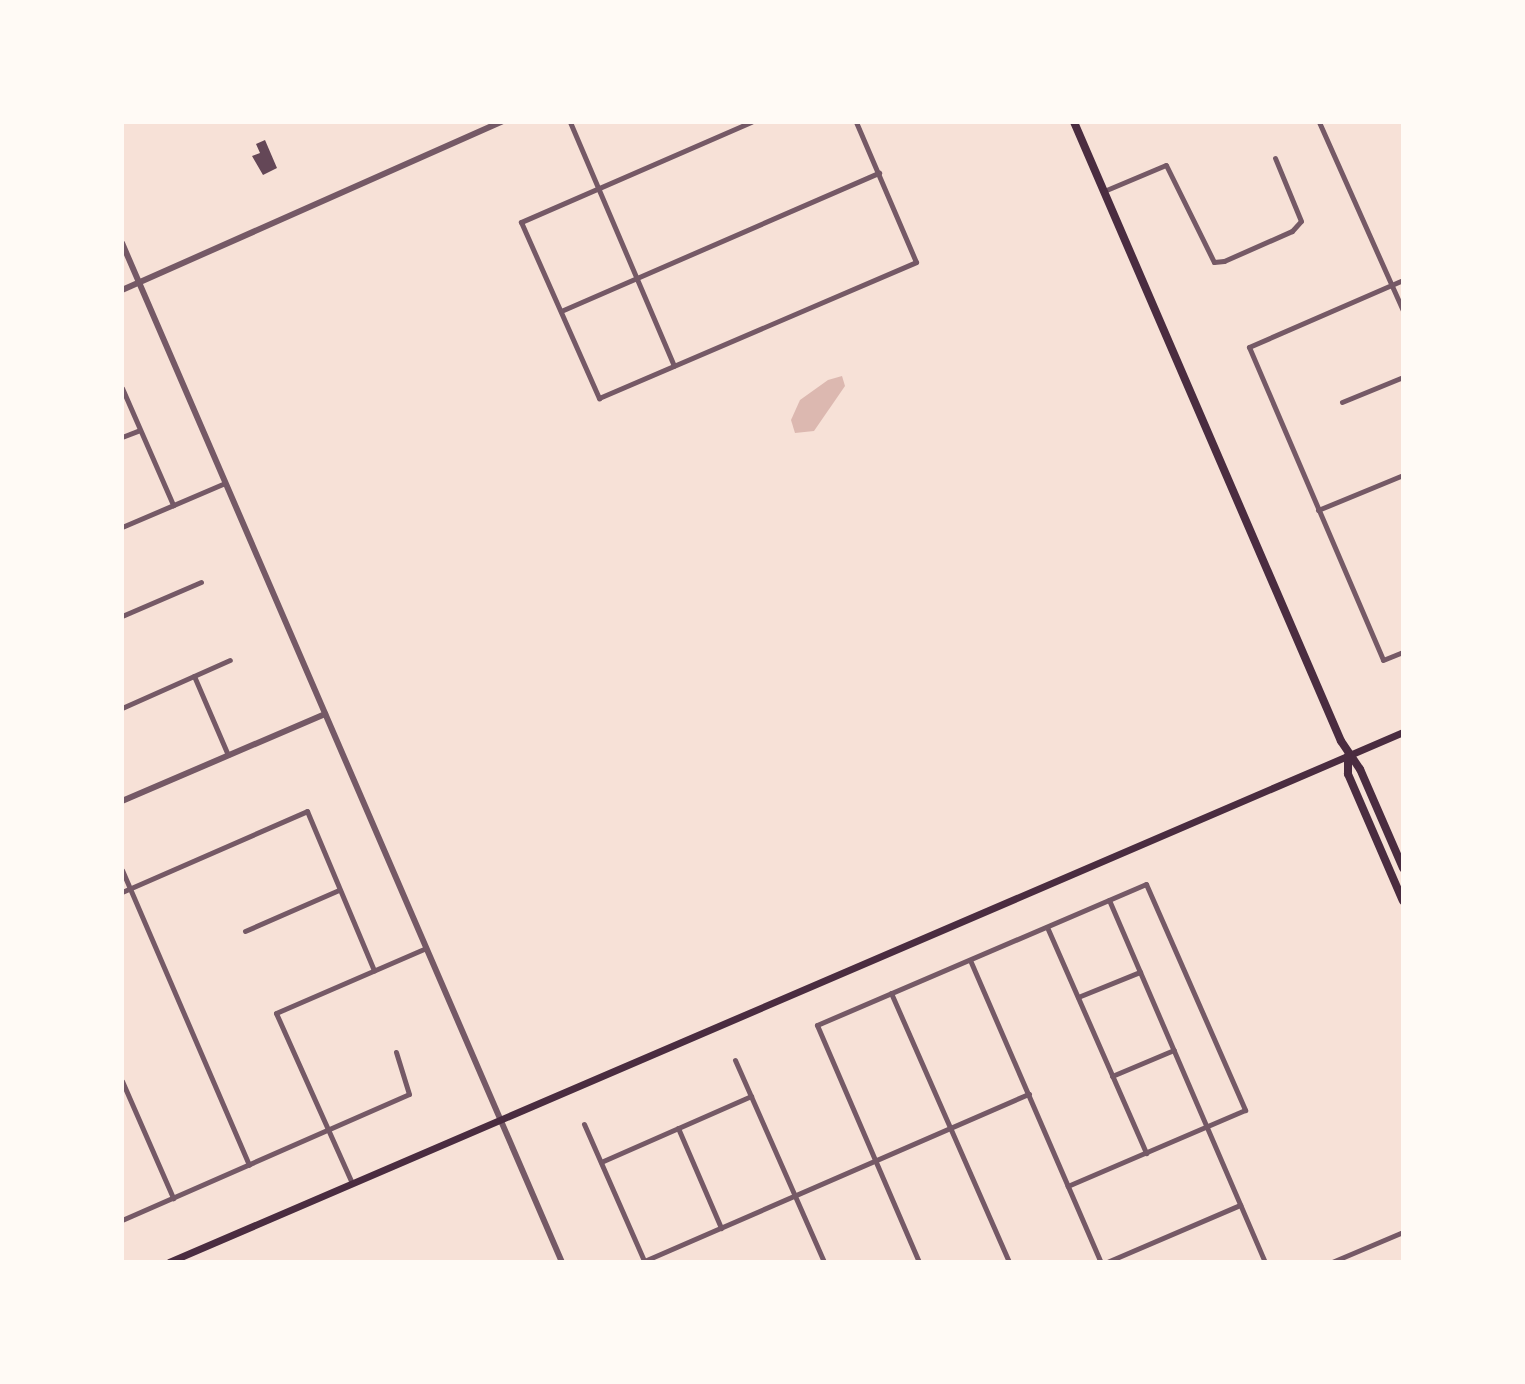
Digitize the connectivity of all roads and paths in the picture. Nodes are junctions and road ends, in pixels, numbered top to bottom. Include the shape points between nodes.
1 (502, 122) edge
2 (570, 122) edge
3 (751, 122) edge
4 (856, 122) edge
5 (1074, 122) edge
6 (1319, 122) edge
7 (1275, 158) dead end
8 (879, 173) junction
9 (598, 187) junction
10 (1104, 191) junction
11 (122, 243) edge
12 (637, 278) junction
13 (1403, 280) edge
14 (139, 281) junction
15 (1392, 285) junction
16 (122, 290) edge
17 (561, 311) junction
18 (1403, 311) edge
19 (674, 366) junction
20 (1403, 377) edge
21 (122, 388) edge
22 (1342, 402) dead end
23 (140, 430) junction
24 (122, 437) edge
25 (1403, 475) edge
26 (225, 483) junction
27 (173, 505) junction
28 (1318, 510) junction
29 (122, 527) edge
30 (201, 582) dead end
31 (122, 616) edge
32 (1403, 652) edge
33 (230, 660) dead end
34 (194, 676) junction
35 (122, 708) edge
36 (325, 714) junction
37 (1403, 732) edge
38 (228, 755) junction
39 (1348, 755) junction
40 (122, 801) edge
41 (1403, 868) edge
42 (122, 870) edge
43 (130, 888) junction
44 (339, 890) junction
45 (122, 892) edge
46 (1109, 900) junction
47 (1403, 901) edge
48 (1047, 927) junction
49 (245, 931) dead end
50 (426, 948) junction
51 (970, 960) junction
52 (374, 970) junction
53 (1140, 972) junction
54 (891, 993) junction
55 (1078, 997) junction
56 (1174, 1050) junction
57 (396, 1052) dead end
58 (735, 1060) dead end
59 (1112, 1076) junction
60 (122, 1081) edge
61 (1029, 1094) junction
62 (751, 1096) junction
63 (500, 1120) junction
64 (584, 1124) dead end
65 (1207, 1126) junction
66 (678, 1128) junction
67 (951, 1128) junction
68 (328, 1131) junction
69 (1146, 1153) junction
70 (876, 1161) junction
71 (601, 1162) junction
72 (249, 1165) junction
73 (352, 1183) junction
74 (1068, 1186) junction
75 (795, 1196) junction
76 (173, 1198) junction
77 (1240, 1205) junction
78 (122, 1220) edge
79 (721, 1228) junction
80 (1403, 1232) edge
81 (169, 1262) edge
82 (562, 1262) edge
83 (643, 1262) edge
84 (824, 1262) edge
85 (919, 1262) edge
86 (1009, 1262) edge
87 (1104, 1262) edge
88 (1265, 1262) edge
89 (1332, 1262) edge

1 - 14 street
2 - 9 street
3 - 9 street
4 - 8 street
5 - 10 highway
6 - 15 street
7 - 10 street via 1301,221 1292,231 1214,262 1166,165
8 - 12 street
8 - 19 street via 916,262
9 - 12 street
9 - 17 street via 521,222
10 - 39 highway
11 - 14 street
12 - 17 street
12 - 19 street
13 - 15 street
14 - 16 street
14 - 26 street
15 - 18 street
15 - 28 street via 1249,347
17 - 19 street via 599,398
20 - 22 street
21 - 23 street
23 - 24 street
23 - 27 street
25 - 28 street
26 - 27 street
26 - 36 street
27 - 29 street
28 - 32 street via 1383,660
30 - 31 street
33 - 34 street
34 - 35 street
34 - 38 street
36 - 38 street
36 - 50 street
37 - 39 main road
38 - 40 street
39 - 41 highway via 1360,769
39 - 47 highway via 1348,774
39 - 63 main road
42 - 43 street
43 - 44 street via 307,811
43 - 45 street
43 - 72 street
44 - 49 street
44 - 52 street
46 - 48 street
46 - 53 street
46 - 65 street via 1146,884 1245,1110
48 - 51 street
48 - 55 street
50 - 52 street
50 - 63 street
51 - 54 street
51 - 61 street
52 - 68 street via 276,1013
53 - 55 street
53 - 56 street
54 - 67 street
54 - 70 street via 817,1025
55 - 59 street
56 - 59 street
56 - 65 street
57 - 68 street via 409,1094
58 - 62 street
59 - 69 street
60 - 76 street
61 - 67 street
61 - 74 street
62 - 66 street
62 - 75 street
63 - 73 main road
63 - 82 street
64 - 71 street
65 - 69 street
65 - 77 street
66 - 71 street
66 - 79 street
67 - 70 street
67 - 86 street
68 - 72 street
68 - 73 street
69 - 74 street
70 - 75 street
70 - 85 street
71 - 83 street
72 - 76 street
73 - 81 main road
74 - 87 street
75 - 79 street
75 - 84 street
76 - 78 street
77 - 87 street
77 - 88 street
79 - 83 street
80 - 89 street

